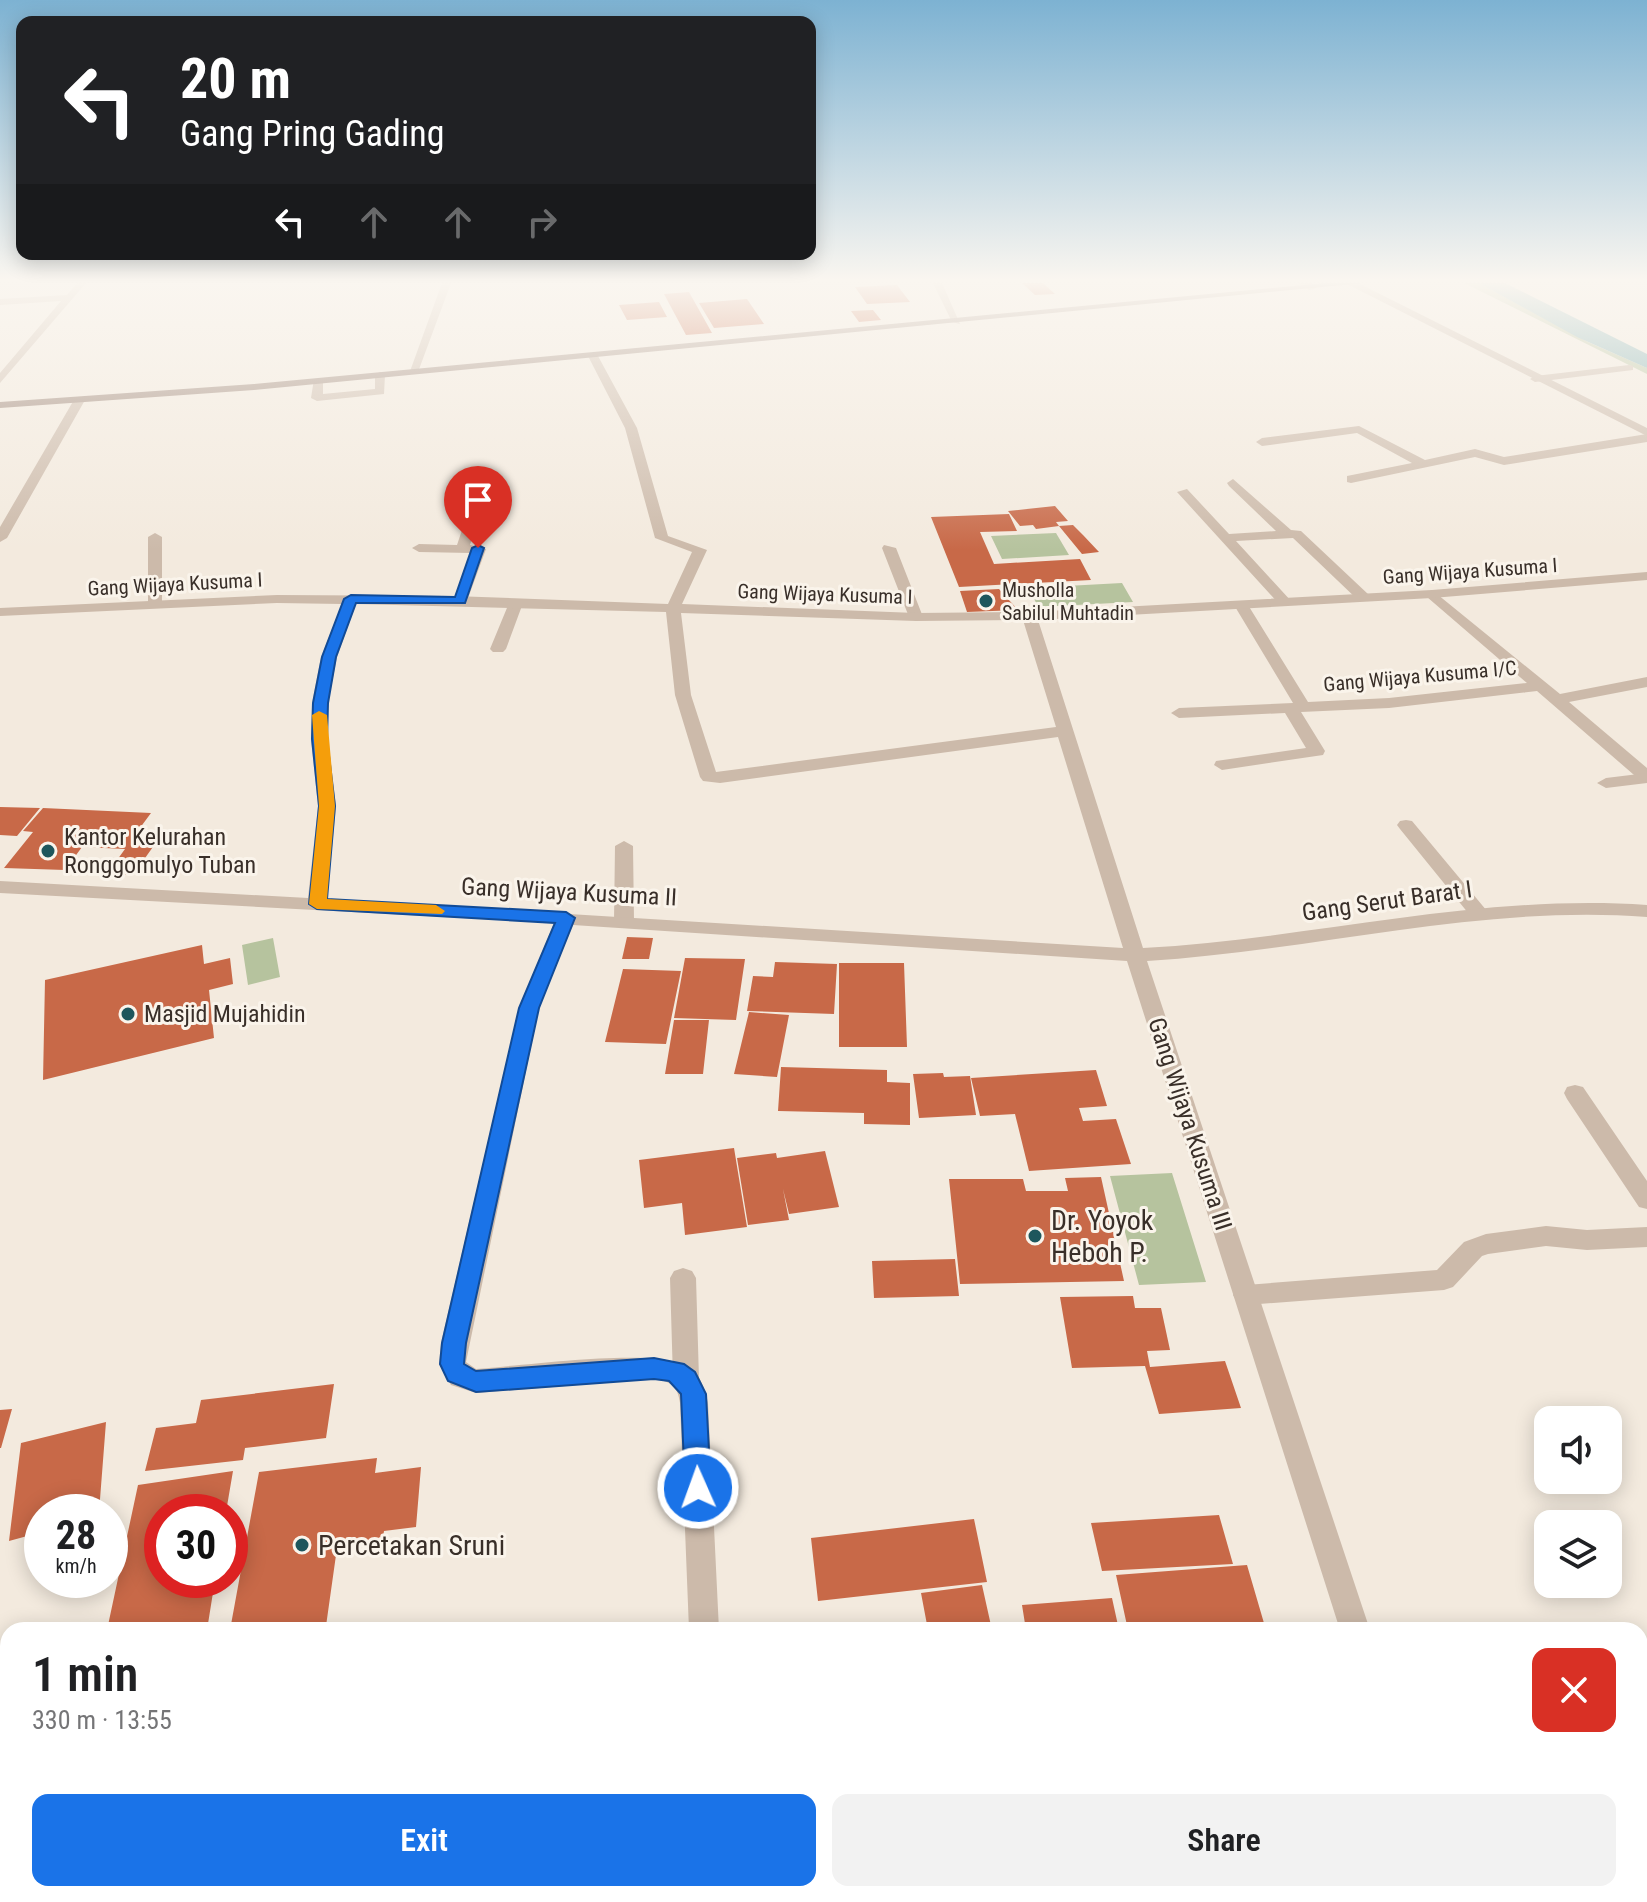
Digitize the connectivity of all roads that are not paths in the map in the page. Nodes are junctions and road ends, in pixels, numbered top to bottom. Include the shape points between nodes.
1 (413, 372) edge
2 (601, 372) edge
3 (1521, 372) edge
4 (1597, 372) edge
5 (380, 375) joint
6 (1535, 379) junction
7 (318, 381) joint
8 (79, 400) junction
9 (0, 405) edge
10 (1647, 436) edge
11 (1262, 442) dead end
12 (1424, 464) junction
13 (1351, 479) dead end
14 (1233, 483) dead end
15 (1183, 492) dead end
16 (471, 521) dead end
17 (2, 532) edge
18 (1286, 533) junction
19 (155, 537) dead end
20 (1225, 538) junction
21 (463, 547) junction
22 (419, 548) dead end
23 (889, 548) dead end
24 (1647, 576) edge
25 (1432, 594) junction
26 (1364, 598) junction
27 (351, 599) junction
28 (460, 601) junction
29 (1285, 602) junction
30 (516, 603) junction
31 (155, 604) junction
32 (1241, 605) junction
33 (673, 609) junction
34 (0, 612) edge
35 (1029, 616) junction
36 (916, 617) junction
37 (498, 649) dead end
38 (1647, 682) edge
39 (1540, 686) junction
40 (1556, 700) junction
41 (1297, 708) junction
42 (1179, 713) dead end
43 (1065, 731) junction
44 (1222, 765) dead end
45 (1647, 777) edge
46 (1606, 783) dead end
47 (1406, 825) dead end
48 (624, 846) dead end
49 (0, 887) edge
50 (317, 904) junction
51 (1647, 911) edge
52 (1480, 915) junction
53 (566, 918) junction
54 (624, 921) junction
55 (1135, 955) junction
56 (1575, 1093) dead end
57 (1647, 1200) edge
58 (1647, 1237) edge
59 (683, 1278) dead end
60 (1246, 1295) junction
61 (686, 1379) junction
62 (704, 1622) edge
63 (1352, 1622) edge

1 - 5 main road
2 - 33 street via 631,428 661,537 700,550
3 - 6 street
4 - 6 street
5 - 7 street via 380,392 317,398
6 - 10 street
7 - 8 main road
8 - 9 main road
8 - 17 street
10 - 12 street via 1504,461 1477,453
11 - 12 street via 1359,429
12 - 13 street
14 - 18 street
15 - 20 street
16 - 21 street
18 - 20 street
18 - 26 street via 1301,538
19 - 31 street
20 - 29 street
21 - 22 street
21 - 28 street via 479,550
23 - 36 street
24 - 25 street, Gang Wijaya Kusuma I
25 - 26 street, Gang Wijaya Kusuma I
25 - 39 street
26 - 29 street, Gang Wijaya Kusuma I
27 - 28 street, Gang Wijaya Kusuma I
27 - 31 street, Gang Wijaya Kusuma I
27 - 50 street via 329,657 320,703 327,806
28 - 30 street, Gang Wijaya Kusuma I
29 - 32 street, Gang Wijaya Kusuma I
30 - 33 street, Gang Wijaya Kusuma I
30 - 37 street
31 - 34 street, Gang Wijaya Kusuma I
32 - 35 street, Gang Wijaya Kusuma I
32 - 41 street, Gang Wijaya Kusuma I/C
33 - 36 street, Gang Wijaya Kusuma I
33 - 43 street via 683,695 712,778
35 - 36 street, Gang Wijaya Kusuma I
35 - 43 street, Gang Wijaya Kusuma III
38 - 40 street
39 - 40 street
39 - 41 street, Gang Wijaya Kusuma I/C
40 - 45 street
41 - 42 street, Gang Wijaya Kusuma I/C
41 - 44 street, Gang Wijaya Kusuma I/C via 1315,753
43 - 55 street, Gang Wijaya Kusuma III
45 - 46 street
47 - 52 street
48 - 54 street
49 - 50 street, Gang Wijaya Kusuma II
50 - 53 street, Gang Wijaya Kusuma II
51 - 52 street, Gang Serut Barat I via 1563,906
52 - 55 street, Gang Serut Barat I via 1228,949
53 - 54 street, Gang Wijaya Kusuma II
53 - 61 street via 529,1008 452,1364 456,1374 476,1381 654,1368
54 - 55 street, Gang Wijaya Kusuma II
55 - 60 street, Gang Wijaya Kusuma III
56 - 57 street
58 - 60 street via 1546,1236 1486,1244 1473,1249 1444,1280
59 - 61 street
60 - 63 street, Gang Wijaya Kusuma III
61 - 62 street via 694,1403

